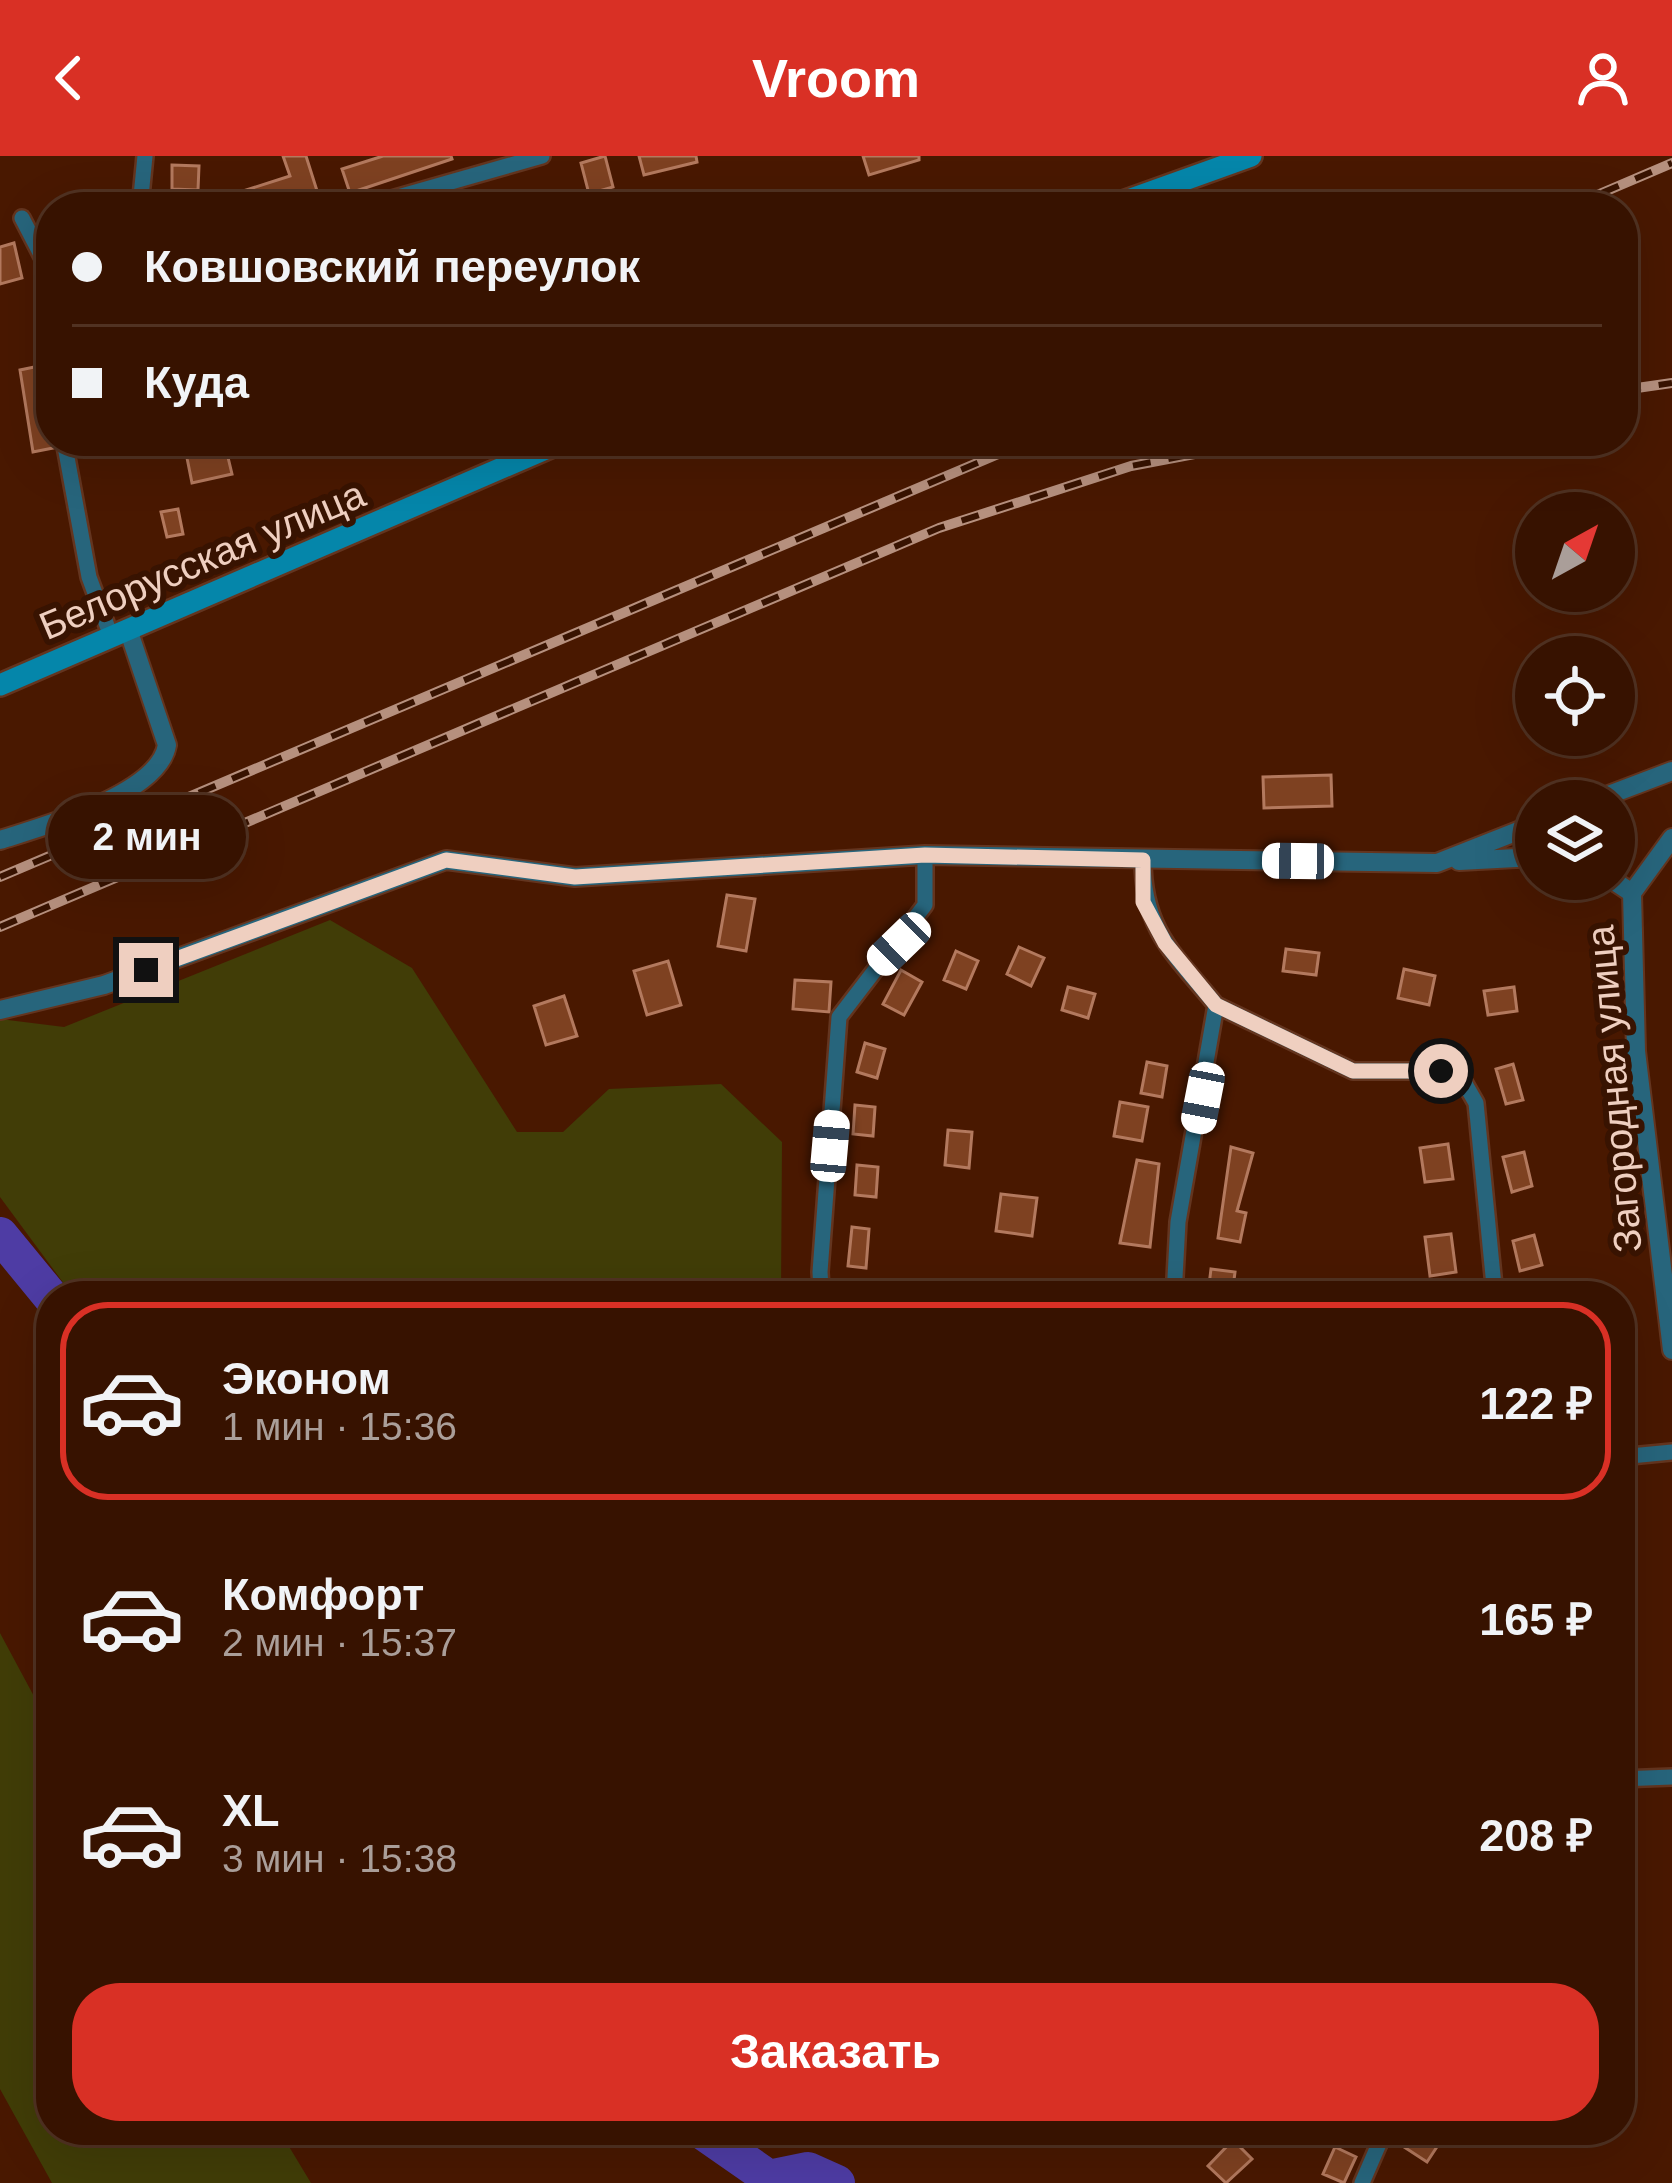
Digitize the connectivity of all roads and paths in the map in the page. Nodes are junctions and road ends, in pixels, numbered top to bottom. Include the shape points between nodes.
1 (145, 156) edge
2 (542, 156) edge
3 (1251, 156) edge
4 (141, 192) edge
5 (416, 192) edge
6 (1151, 192) edge
7 (22, 218) dead end
8 (36, 245) edge
9 (67, 456) edge
10 (529, 456) edge
11 (121, 636) junction
12 (0, 685) edge
13 (1672, 771) edge
14 (1635, 785) edge
15 (1515, 832) edge
16 (1672, 838) edge
17 (0, 840) edge
18 (925, 855) junction
19 (1515, 858) edge
20 (1143, 860) junction
21 (1436, 863) junction
22 (1635, 889) edge
23 (1632, 900) edge
24 (1216, 1005) junction
25 (0, 1010) edge
26 (821, 1281) edge
27 (1175, 1281) edge
28 (1494, 1281) edge
29 (1672, 1350) edge
30 (1672, 1452) edge
31 (1635, 1456) edge
32 (1672, 1777) edge
33 (1635, 1778) edge
34 (1378, 2145) edge
35 (1362, 2183) edge

1 - 4 street
2 - 5 street
3 - 6 main road
7 - 8 street
9 - 11 street via 89,577
10 - 11 main road, Белорусская улица
11 - 12 main road, Белорусская улица
11 - 17 street via 167,745 164,761 136,786
13 - 14 street
15 - 21 street
16 - 22 street
18 - 20 street
18 - 25 street via 575,877 446,860 104,986
18 - 26 street via 925,905 839,1017
19 - 21 street
20 - 21 street
20 - 24 street via 1143,902
23 - 29 street, Загородная улица via 1636,1051
24 - 27 street
24 - 28 street via 1353,1071 1441,1071 1464,1082 1476,1103
30 - 31 street
32 - 33 street
34 - 35 street

